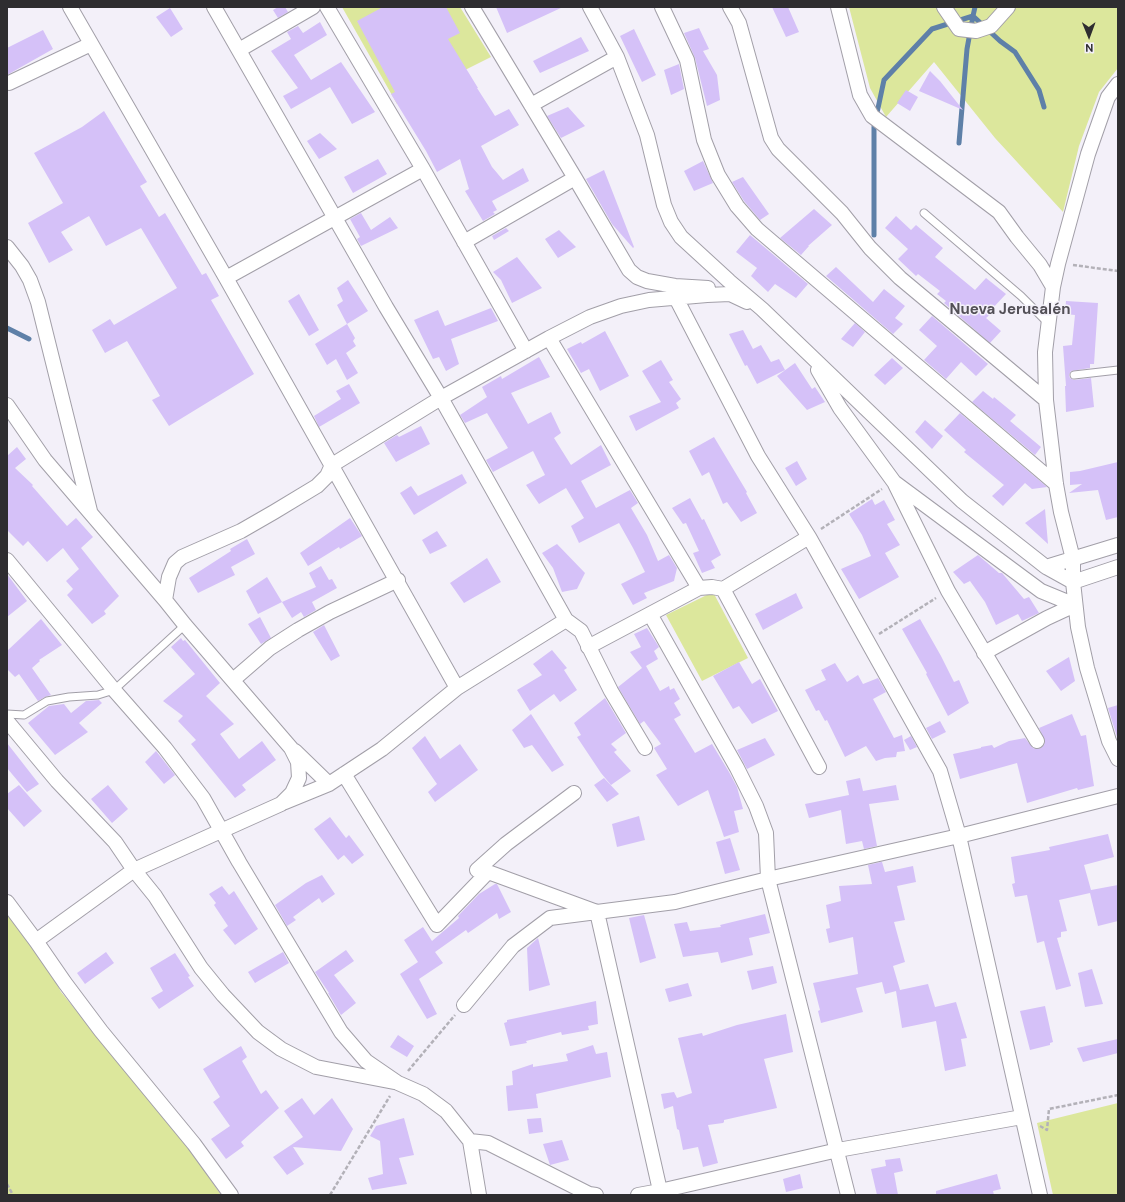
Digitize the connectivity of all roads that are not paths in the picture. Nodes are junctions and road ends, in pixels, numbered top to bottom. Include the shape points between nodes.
1 (70, 7) edge
2 (214, 7) edge
3 (312, 7) edge
4 (327, 7) edge
5 (472, 7) edge
6 (590, 7) edge
7 (662, 7) edge
8 (730, 7) edge
9 (838, 7) edge
10 (944, 7) edge
11 (1008, 7) edge
12 (91, 44) junction
13 (239, 50) junction
14 (617, 57) junction
15 (9, 83) dead end
16 (1118, 84) edge
17 (531, 105) junction
18 (423, 169) junction
19 (575, 178) junction
20 (924, 213) dead end
21 (334, 218) junction
22 (464, 242) junction
23 (7, 247) edge
24 (226, 278) junction
25 (1053, 287) junction
26 (730, 294) junction
27 (676, 298) junction
28 (762, 309) junction
29 (1049, 323) junction
30 (549, 338) junction
31 (526, 351) junction
32 (811, 357) junction
33 (1118, 370) edge
34 (1074, 375) dead end
35 (442, 398) junction
36 (1046, 400) junction
37 (7, 405) edge
38 (332, 465) junction
39 (894, 482) junction
40 (1056, 484) junction
41 (91, 515) junction
42 (809, 537) junction
43 (1118, 545) edge
44 (1073, 559) junction
45 (7, 560) edge
46 (1046, 567) junction
47 (1118, 567) edge
48 (398, 580) junction
49 (1073, 582) junction
50 (699, 588) junction
51 (723, 589) junction
52 (165, 600) junction
53 (1076, 605) junction
54 (650, 614) junction
55 (566, 620) junction
56 (185, 625) junction
57 (588, 646) junction
58 (984, 653) junction
59 (234, 680) junction
60 (458, 688) junction
61 (114, 690) junction
62 (7, 714) edge
63 (7, 721) edge
64 (1037, 741) dead end
65 (291, 748) junction
66 (645, 748) dead end
67 (1118, 759) edge
68 (819, 767) dead end
69 (344, 774) junction
70 (329, 784) junction
71 (574, 794) dead end
72 (1118, 796) edge
73 (281, 804) junction
74 (221, 830) junction
75 (959, 836) junction
76 (134, 870) junction
77 (488, 872) junction
78 (768, 879) junction
79 (7, 902) edge
80 (597, 912) junction
81 (36, 941) junction
82 (464, 1005) road end
83 (398, 1082) junction
84 (1022, 1117) junction
85 (470, 1141) junction
86 (838, 1150) junction
87 (660, 1193) edge
88 (231, 1195) edge
89 (479, 1195) edge
90 (596, 1195) edge
91 (638, 1195) edge
92 (848, 1195) edge
93 (1040, 1195) edge

1 - 12 street
2 - 13 street
3 - 13 street
4 - 18 street
5 - 17 street
6 - 14 street
7 - 40 street via 687,60 704,140 718,175 737,206 757,229
8 - 36 street via 739,23 771,138 778,150 842,213 870,248 900,278
9 - 25 street via 860,95 872,116 999,212 1040,265
10 - 11 street via 959,29 976,31 991,26
12 - 15 street
12 - 24 street
13 - 21 street
14 - 17 street
14 - 28 street via 647,136 664,205 671,222 681,236
16 - 25 street via 1108,97 1088,154
17 - 19 street
18 - 21 street
18 - 22 street
19 - 22 street
19 - 26 street via 629,270 637,277 675,286 713,288
20 - 29 lane
21 - 24 street
21 - 35 street
22 - 31 street
23 - 41 street via 30,280 38,302
24 - 38 street
25 - 29 street
26 - 27 street
26 - 28 street
27 - 30 street via 621,306 590,317
27 - 42 street via 758,456
28 - 32 street
29 - 36 street via 1045,352
30 - 31 street
30 - 50 street
31 - 35 street
32 - 39 street via 840,408
32 - 46 street via 962,501
33 - 34 lane
35 - 38 street
35 - 55 street
36 - 40 street
37 - 41 street via 45,460
38 - 48 street
38 - 52 street via 327,476 317,486 241,531 182,557 175,563 169,577
39 - 53 street via 1041,591
39 - 58 street via 948,591
40 - 44 street
41 - 52 street
42 - 51 street
42 - 75 street via 940,771
43 - 44 street
44 - 46 street
44 - 49 street
45 - 61 street
46 - 49 street
47 - 49 street
48 - 59 street via 298,630 270,648
48 - 60 street
49 - 53 street
50 - 51 street
50 - 54 street
51 - 68 street
52 - 56 street
53 - 58 street
53 - 67 street via 1087,668 1109,741
54 - 57 street
54 - 78 street via 738,768 756,806 766,833
55 - 57 street via 581,631
55 - 60 street
56 - 59 street
56 - 61 lane
57 - 66 street
58 - 64 street
59 - 65 street
60 - 69 street via 382,749
61 - 62 lane via 98,695 47,701 24,715
61 - 74 street via 165,748 203,798
63 - 76 street via 57,781 115,842
65 - 70 street
65 - 73 street via 298,762 299,778 292,793
69 - 70 street
69 - 77 street via 438,925
70 - 73 street
71 - 77 street via 506,844 476,870
72 - 75 street
73 - 74 street
74 - 76 street
74 - 83 street via 341,1032 366,1060
75 - 78 street
75 - 84 street
76 - 81 street
76 - 83 street via 201,968 258,1032 281,1050 316,1067
77 - 80 street
78 - 80 street via 675,902
78 - 86 street
79 - 81 street
80 - 82 street via 550,918 514,946
80 - 87 street
81 - 88 street via 101,1031 194,1144
83 - 85 street via 423,1094 446,1111
84 - 86 street
84 - 93 street
85 - 89 street
85 - 90 street via 488,1143 589,1194
86 - 87 street
86 - 92 street
87 - 91 street

